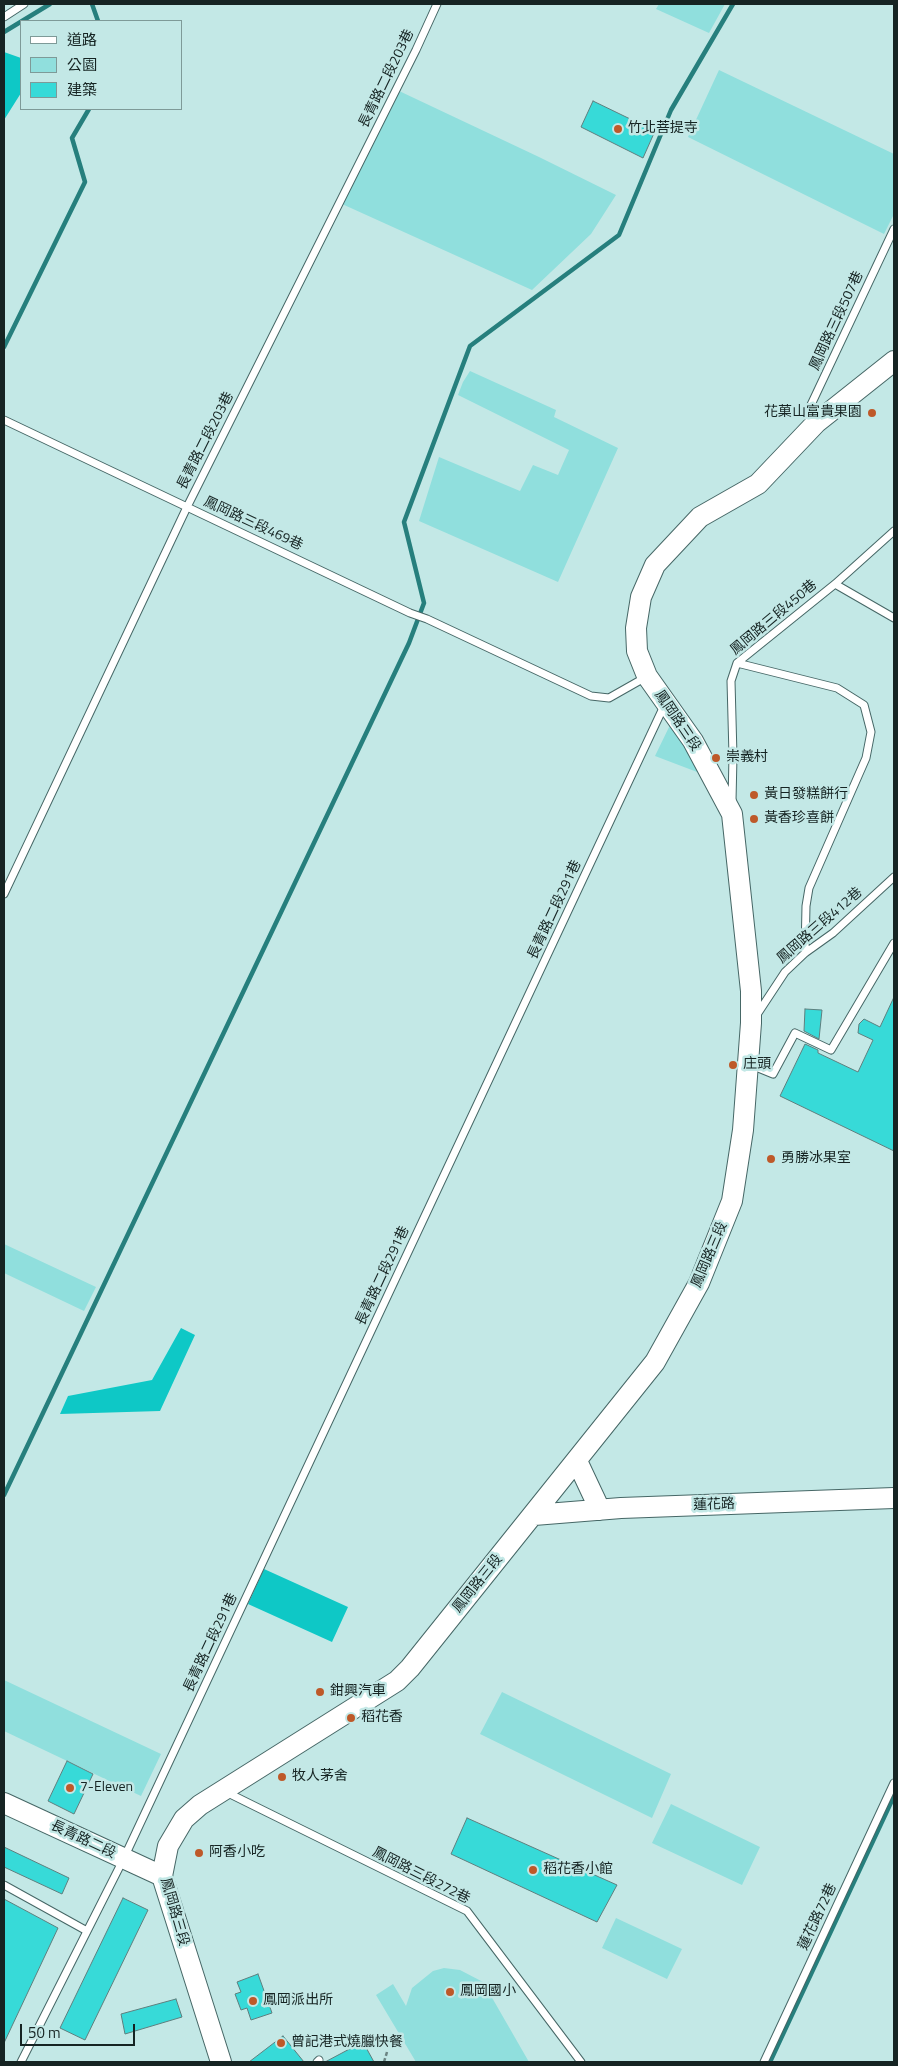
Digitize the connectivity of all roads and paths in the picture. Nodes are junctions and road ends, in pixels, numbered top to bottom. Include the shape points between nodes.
1 (24, 4) edge
2 (437, 4) edge
3 (4, 17) edge
4 (894, 229) edge
5 (894, 361) edge
6 (4, 420) edge
7 (816, 423) junction
8 (187, 507) junction
9 (894, 531) edge
10 (835, 584) junction
11 (894, 618) edge
12 (737, 663) junction
13 (647, 676) junction
14 (666, 704) junction
15 (732, 814) junction
16 (894, 877) edge
17 (4, 894) edge
18 (894, 943) edge
19 (806, 953) junction
20 (751, 1023) junction
21 (748, 1064) junction
22 (577, 1460) junction
23 (894, 1498) edge
24 (600, 1510) junction
25 (534, 1515) junction
26 (894, 1783) edge
27 (223, 1791) junction
28 (4, 1803) edge
29 (123, 1860) junction
30 (162, 1876) junction
31 (4, 1885) edge
32 (87, 1931) junction
33 (387, 2052) dead end
34 (21, 2062) edge
35 (221, 2062) edge
36 (384, 2062) edge
37 (581, 2062) edge
38 (764, 2062) edge

1 - 3 lane
2 - 8 lane, 長青路二段203巷 via 408,68
4 - 7 lane, 鳳岡路三段507巷 via 809,409
5 - 7 street, 鳳岡路三段
6 - 8 lane, 鳳岡路三段469巷
7 - 13 street, 鳳岡路三段 via 758,484 700,517 655,565 641,597 636,628 637,651
8 - 13 lane, 鳳岡路三段469巷 via 591,696 609,698
8 - 17 lane, 長青路二段203巷
9 - 10 lane, 鳳岡路三段450巷
10 - 11 lane
10 - 12 lane, 鳳岡路三段450巷
12 - 15 lane, 鳳岡路三段450巷 via 730,681
12 - 19 lane via 837,688 864,705 871,732 866,758 809,888
13 - 14 street, 鳳岡路三段
14 - 15 street, 鳳岡路三段 via 693,741
14 - 29 lane, 長青路二段291巷
15 - 20 street, 鳳岡路三段 via 751,991
16 - 19 lane, 鳳岡路三段412巷 via 833,933
18 - 21 lane via 831,1050 795,1033 773,1074
19 - 20 lane, 鳳岡路三段412巷 via 785,972
20 - 21 street, 鳳岡路三段
21 - 22 street, 鳳岡路三段 via 743,1130 732,1201 699,1283 655,1362
22 - 24 street
22 - 25 street, 鳳岡路三段
23 - 24 street, 蓮花路
24 - 25 street, 蓮花路
25 - 27 street, 鳳岡路三段 via 397,1681
26 - 38 lane, 蓮花路72巷
27 - 30 street, 鳳岡路三段 via 184,1819 168,1846
27 - 37 lane, 鳳岡路三段272巷 via 467,1911
28 - 29 street, 長青路二段
29 - 30 street, 長青路二段
29 - 32 lane, 長青路二段291巷
30 - 35 street, 鳳岡路三段
31 - 32 lane
32 - 34 lane, 長青路二段291巷
33 - 36 path

